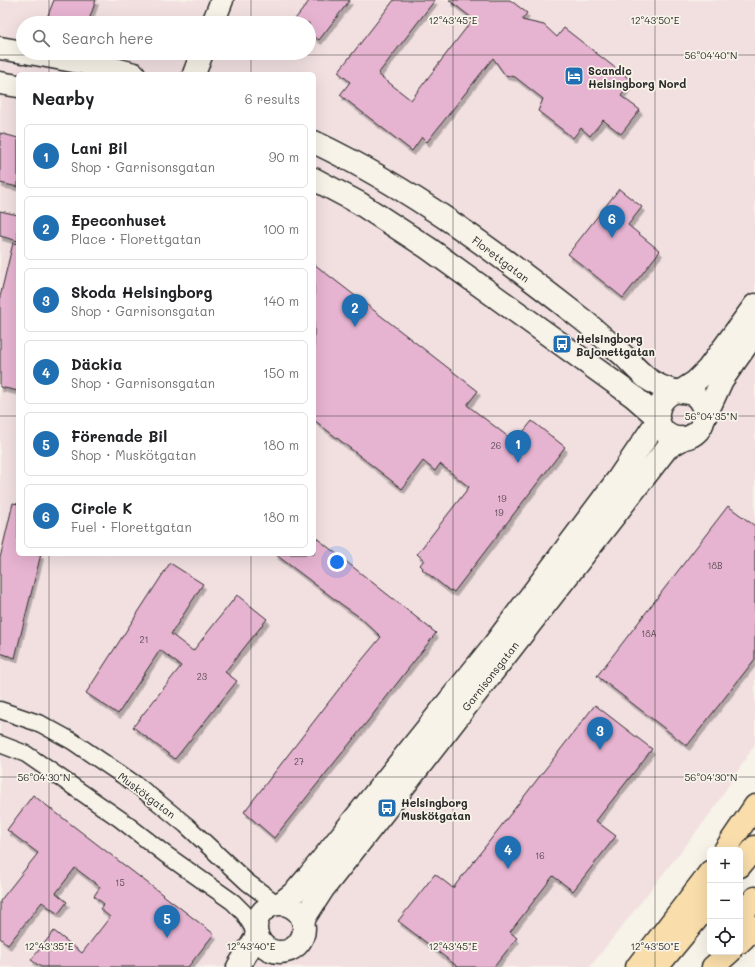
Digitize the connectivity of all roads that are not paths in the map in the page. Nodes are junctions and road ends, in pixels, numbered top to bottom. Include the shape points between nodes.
1 (222, 0) edge
2 (216, 16) edge
3 (0, 48) edge
4 (16, 51) edge
5 (68, 60) edge
6 (199, 60) edge
7 (126, 72) edge
8 (195, 72) edge
9 (0, 84) edge
10 (16, 86) edge
11 (316, 143) edge
12 (316, 180) edge
13 (755, 305) edge
14 (755, 334) edge
15 (678, 391) junction
16 (658, 418) junction
17 (704, 419) junction
18 (684, 438) junction
19 (0, 710) edge
20 (0, 744) edge
21 (755, 806) edge
22 (727, 847) edge
23 (755, 848) edge
24 (743, 862) edge
25 (707, 876) edge
26 (755, 898) edge
27 (279, 903) junction
28 (707, 907) edge
29 (743, 913) edge
30 (303, 920) junction
31 (755, 927) edge
32 (257, 934) junction
33 (743, 939) edge
34 (281, 952) junction
35 (709, 955) edge
36 (727, 955) edge
37 (238, 967) edge
38 (264, 967) edge
39 (637, 967) edge
40 (658, 967) edge
41 (699, 967) edge
42 (714, 967) edge

1 - 2 street
3 - 4 street
5 - 7 street
6 - 8 street
9 - 10 street
11 - 15 street, Florettgatan via 386,180 453,222 583,320 646,378
12 - 16 street via 359,203 428,248 633,396
13 - 15 street, Garnisonsgatan via 708,369 695,382
14 - 17 street, Garnisonsgatan via 722,380
15 - 16 street, Garnisonsgatan via 664,398 658,410
15 - 17 street via 691,393 700,401
16 - 18 street via 662,429 674,437
16 - 27 street, Garnisonsgatan via 618,479 493,646 308,877 296,891
17 - 18 street, Garnisonsgatan via 698,431
18 - 30 street, Garnisonsgatan via 667,448 323,889
19 - 27 street, Muskötgatan via 42,724 138,786 186,825 248,882
20 - 32 street via 26,754 233,902 244,913
21 - 22 highway
23 - 24 highway
25 - 39 highway
26 - 29 highway
27 - 30 street via 297,910
27 - 32 street, Garnisonsgatan via 265,908 260,913 257,919
28 - 40 highway
30 - 34 street, Garnisonsgatan via 304,928 300,942 295,947
31 - 33 highway
32 - 34 street via 264,946
32 - 37 street, Garnisonsgatan
34 - 38 street, Garnisonsgatan
35 - 41 highway
36 - 42 highway

